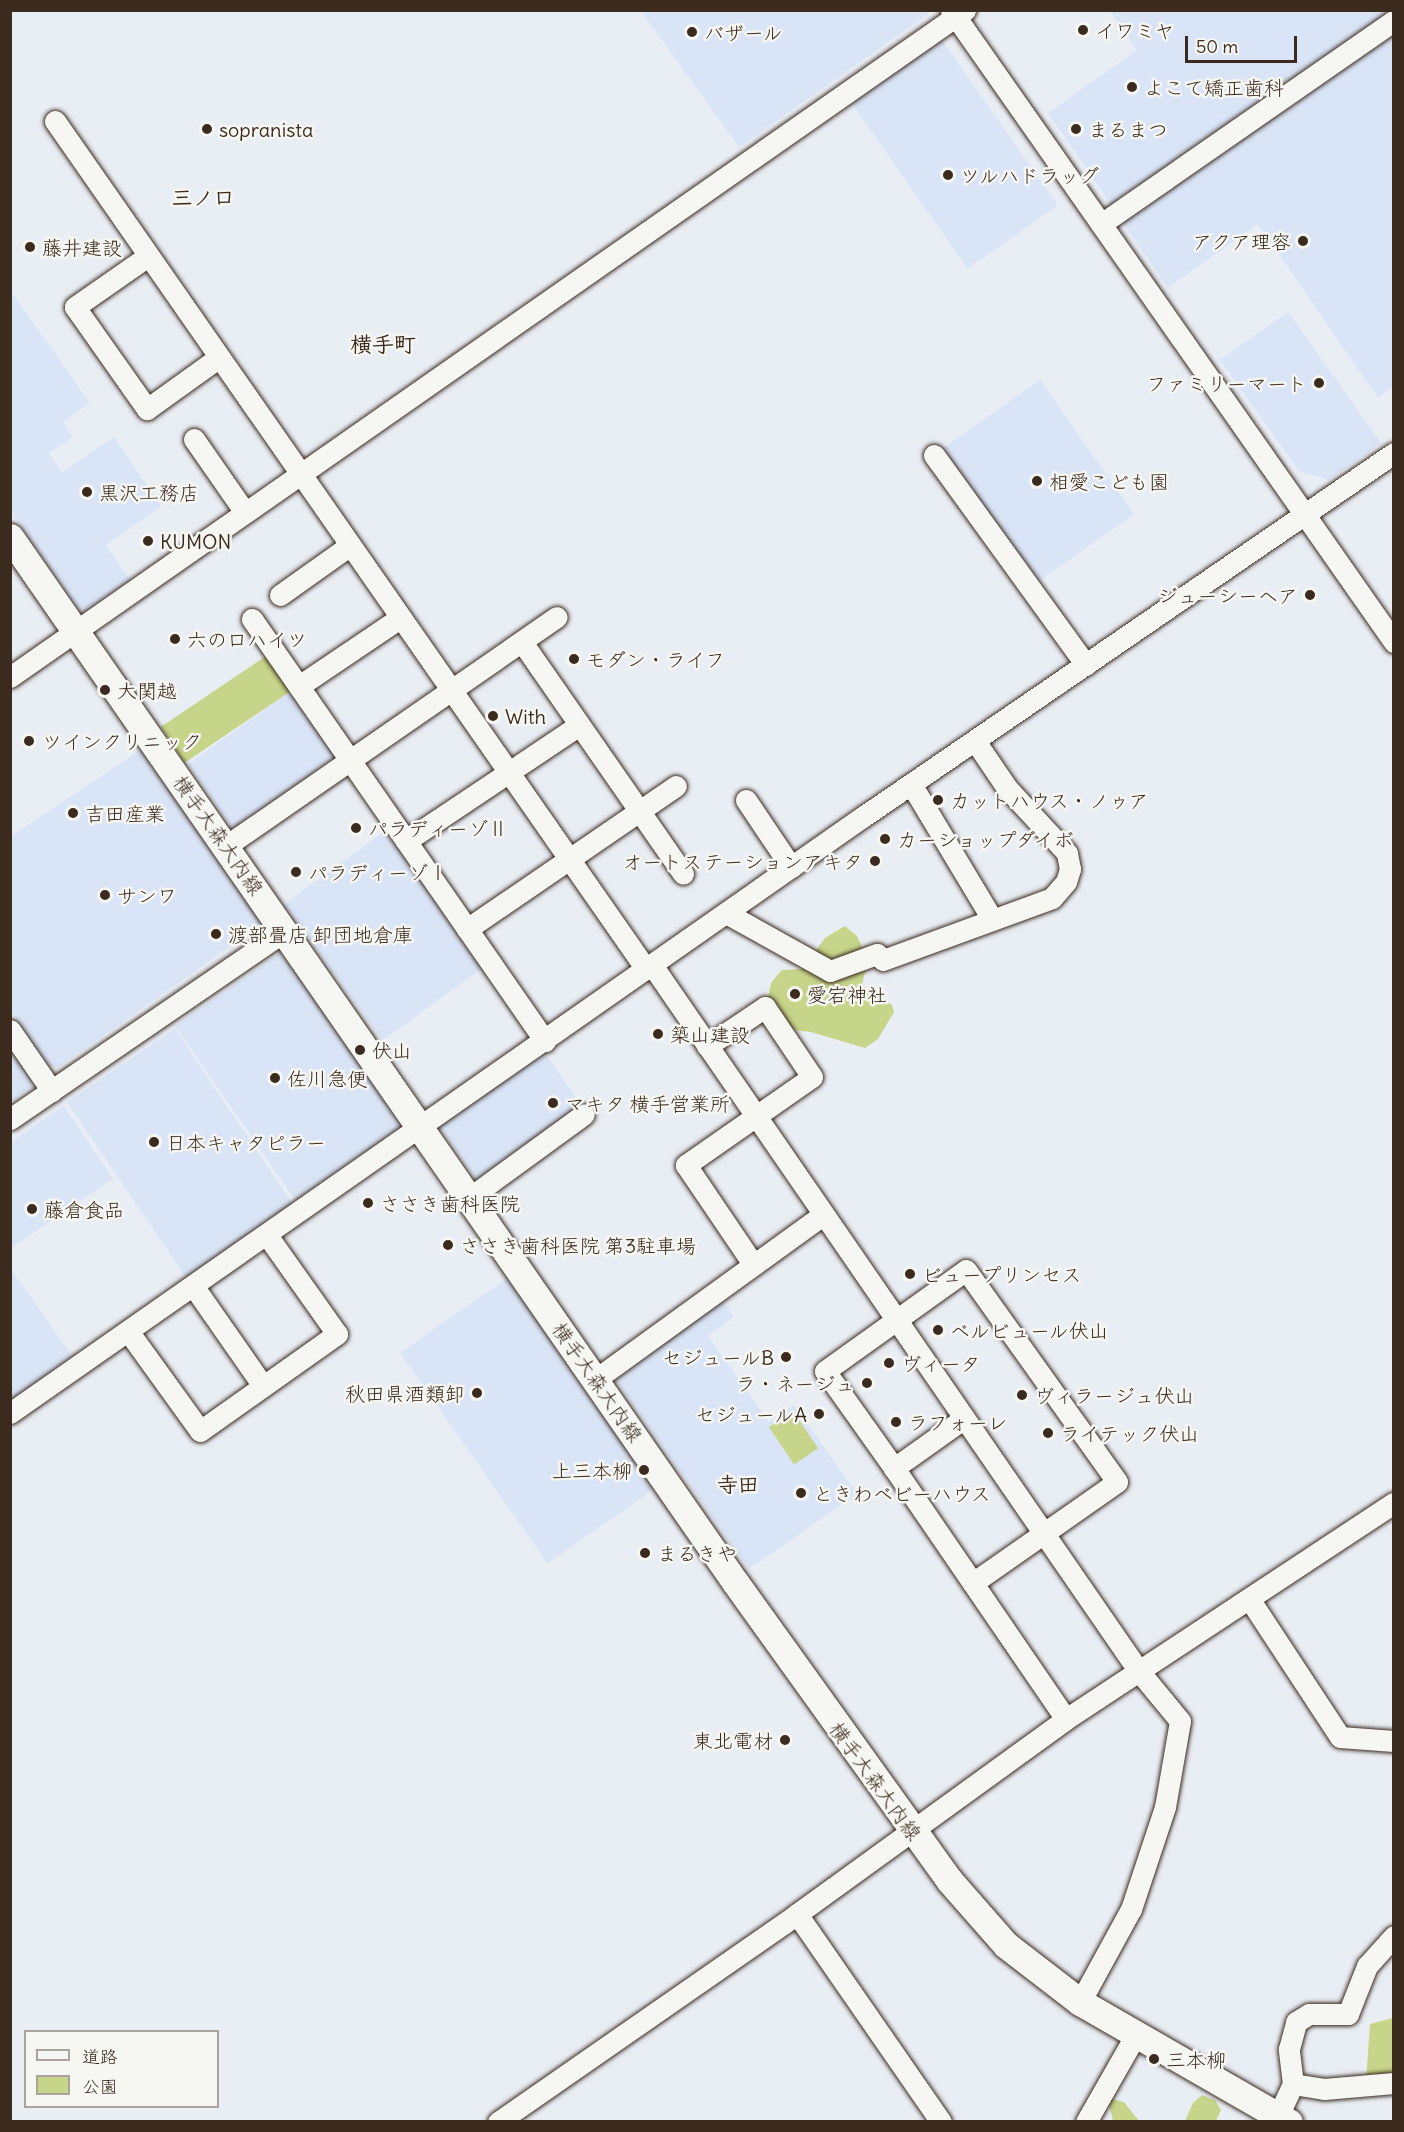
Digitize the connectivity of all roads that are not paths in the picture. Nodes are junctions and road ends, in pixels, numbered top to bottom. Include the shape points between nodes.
1 (957, 13) edge
2 (1394, 20) edge
3 (55, 121) dead end
4 (1101, 224) junction
5 (148, 256) junction
6 (218, 358) junction
7 (194, 439) dead end
8 (1394, 453) edge
9 (934, 455) dead end
10 (299, 474) junction
11 (244, 511) junction
12 (1306, 516) junction
13 (10, 537) edge
14 (349, 546) junction
15 (280, 594) dead end
16 (557, 617) dead end
17 (400, 618) junction
18 (252, 619) dead end
19 (75, 630) junction
20 (522, 642) junction
21 (1394, 642) edge
22 (1086, 665) junction
23 (10, 677) edge
24 (299, 686) junction
25 (451, 691) junction
26 (579, 725) junction
27 (975, 741) junction
28 (350, 760) junction
29 (508, 772) junction
30 (911, 784) junction
31 (676, 786) dead end
32 (746, 800) dead end
33 (639, 811) junction
34 (406, 841) junction
35 (226, 846) junction
36 (569, 859) junction
37 (791, 867) junction
38 (683, 874) dead end
39 (726, 913) junction
40 (992, 919) junction
41 (467, 929) junction
42 (286, 930) junction
43 (649, 967) junction
44 (10, 1030) edge
45 (545, 1041) junction
46 (707, 1046) junction
47 (52, 1091) junction
48 (584, 1114) dead end
49 (754, 1116) junction
50 (10, 1119) edge
51 (420, 1128) junction
52 (469, 1198) junction
53 (821, 1216) junction
54 (267, 1235) junction
55 (753, 1264) junction
56 (194, 1287) junction
57 (896, 1320) junction
58 (128, 1331) junction
59 (596, 1379) junction
60 (263, 1386) junction
61 (10, 1413) edge
62 (963, 1419) junction
63 (894, 1468) junction
64 (1394, 1503) edge
65 (1043, 1534) junction
66 (973, 1583) junction
67 (1250, 1600) junction
68 (1138, 1670) junction
69 (1066, 1719) junction
70 (1394, 1741) edge
71 (911, 1831) junction
72 (797, 1914) junction
73 (1394, 1936) edge
74 (1080, 2002) junction
75 (1135, 2036) junction
76 (1394, 2083) edge
77 (1293, 2084) junction
78 (1284, 2119) edge
79 (498, 2121) edge
80 (941, 2121) edge
81 (1086, 2121) edge

1 - 4 street
1 - 10 street
2 - 4 street
3 - 5 street
4 - 12 street
5 - 6 street
5 - 6 street via 75,307 147,409
6 - 10 street
7 - 11 street
8 - 12 street
9 - 22 street
10 - 11 street
10 - 14 street
11 - 19 street
12 - 21 street
12 - 22 street
13 - 19 main road, 横手大森大内線
14 - 15 street
14 - 17 street
16 - 20 street
17 - 24 street
17 - 25 street
18 - 24 street
19 - 23 street
19 - 35 main road, 横手大森大内線
20 - 25 street
20 - 26 street
22 - 27 street
24 - 28 street
25 - 28 street
25 - 29 street
26 - 29 street
26 - 33 street
27 - 30 street
27 - 40 street via 1021,805 1067,854 1070,869 1066,882 1052,898
28 - 34 street
28 - 35 street
29 - 34 street
29 - 36 street
30 - 37 street
30 - 40 street
31 - 33 street
32 - 37 street
33 - 36 street
33 - 38 street
34 - 41 street
35 - 42 main road, 横手大森大内線
36 - 41 street
36 - 43 street
37 - 39 street
39 - 40 street via 830,971 877,954 883,960
39 - 43 street
41 - 45 street
42 - 47 street
42 - 51 main road, 横手大森大内線
43 - 45 street
43 - 46 street
44 - 47 street
45 - 51 street
46 - 49 street
46 - 49 street via 765,1007 812,1077
47 - 50 street
48 - 52 street
49 - 53 street
49 - 55 street via 686,1165
51 - 52 main road, 横手大森大内線
51 - 54 street
52 - 59 main road, 横手大森大内線
53 - 55 street
53 - 57 street
54 - 56 street
54 - 60 street via 338,1334
55 - 59 street
56 - 58 street
56 - 60 street
57 - 62 street
57 - 63 street via 825,1371
57 - 65 street via 966,1270 1117,1482
58 - 60 street via 200,1431
58 - 61 street
59 - 71 main road, 横手大森大内線
62 - 63 street
62 - 65 street
63 - 66 street
64 - 67 street
65 - 66 street
65 - 68 street
66 - 69 street
67 - 68 street
67 - 70 street via 1340,1737
68 - 69 street
68 - 74 street via 1180,1721 1165,1807 1121,1934
69 - 71 street
71 - 72 street
71 - 74 main road, 横手大森大内線 via 1006,1945
72 - 79 street
72 - 80 street
73 - 77 street via 1367,1965 1348,2014 1309,2014 1296,2022 1289,2049
74 - 75 main road, 横手大森大内線
75 - 78 main road, 横手大森大内線
75 - 81 street
76 - 77 street via 1324,2089
77 - 78 street

